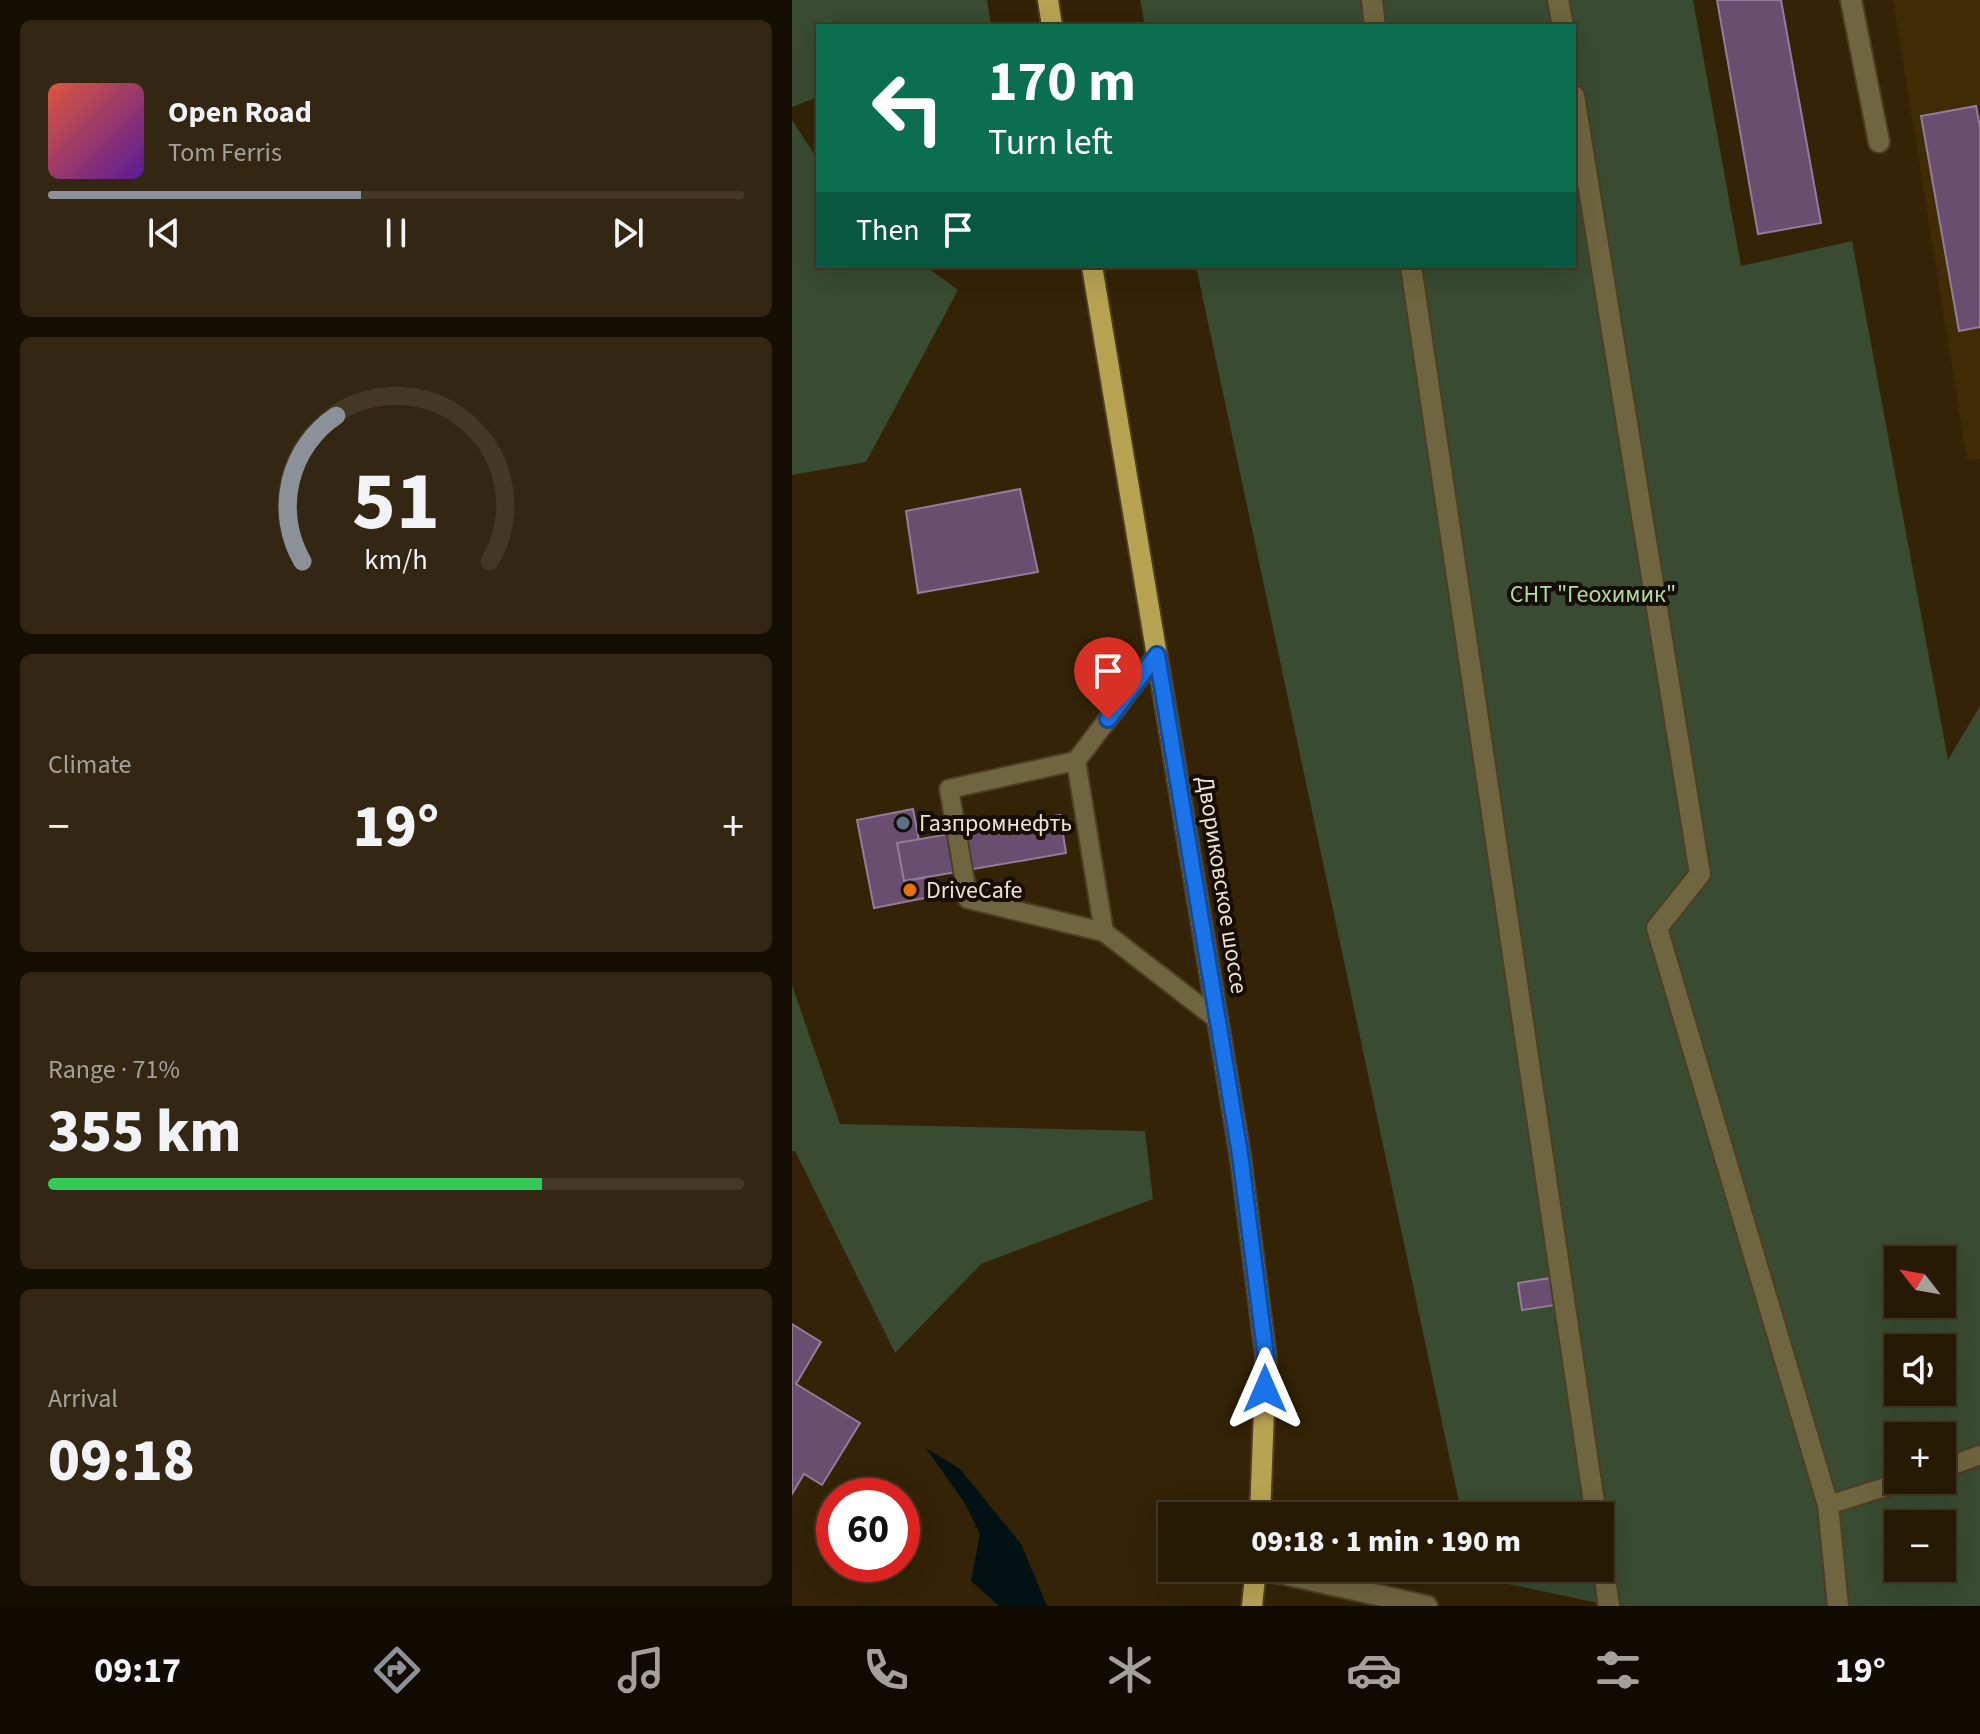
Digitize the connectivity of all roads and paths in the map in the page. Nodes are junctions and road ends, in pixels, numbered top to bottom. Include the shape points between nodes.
1 (1048, 0) edge
2 (1372, 0) edge
3 (1558, 0) edge
4 (1851, 0) edge
5 (1052, 24) edge
6 (1375, 24) edge
7 (1563, 24) edge
8 (1576, 108) edge
9 (1879, 142) dead end
10 (1092, 268) edge
11 (1411, 268) edge
12 (1157, 655) junction
13 (1076, 761) junction
14 (1104, 932) junction
15 (1218, 1020) junction
16 (1980, 1455) edge
17 (1956, 1464) edge
18 (1884, 1488) edge
19 (1261, 1502) edge
20 (1594, 1502) edge
21 (1828, 1505) junction
22 (1255, 1582) edge
23 (1319, 1582) edge
24 (1606, 1582) edge
25 (1252, 1606) edge
26 (1427, 1606) edge
27 (1609, 1606) edge
28 (1838, 1606) edge

1 - 5 main road
2 - 6 street
3 - 7 street
4 - 9 street
8 - 21 street via 1700,874 1657,928
10 - 12 main road, Двориковское шоссе
11 - 20 street
12 - 13 lane
12 - 15 main road, Двориковское шоссе
13 - 14 lane
13 - 14 lane via 949,789 968,899
14 - 15 lane
15 - 19 main road, Двориковское шоссе via 1266,1357
16 - 17 lane
18 - 21 lane
21 - 28 street
22 - 25 main road
23 - 26 street
24 - 27 street

